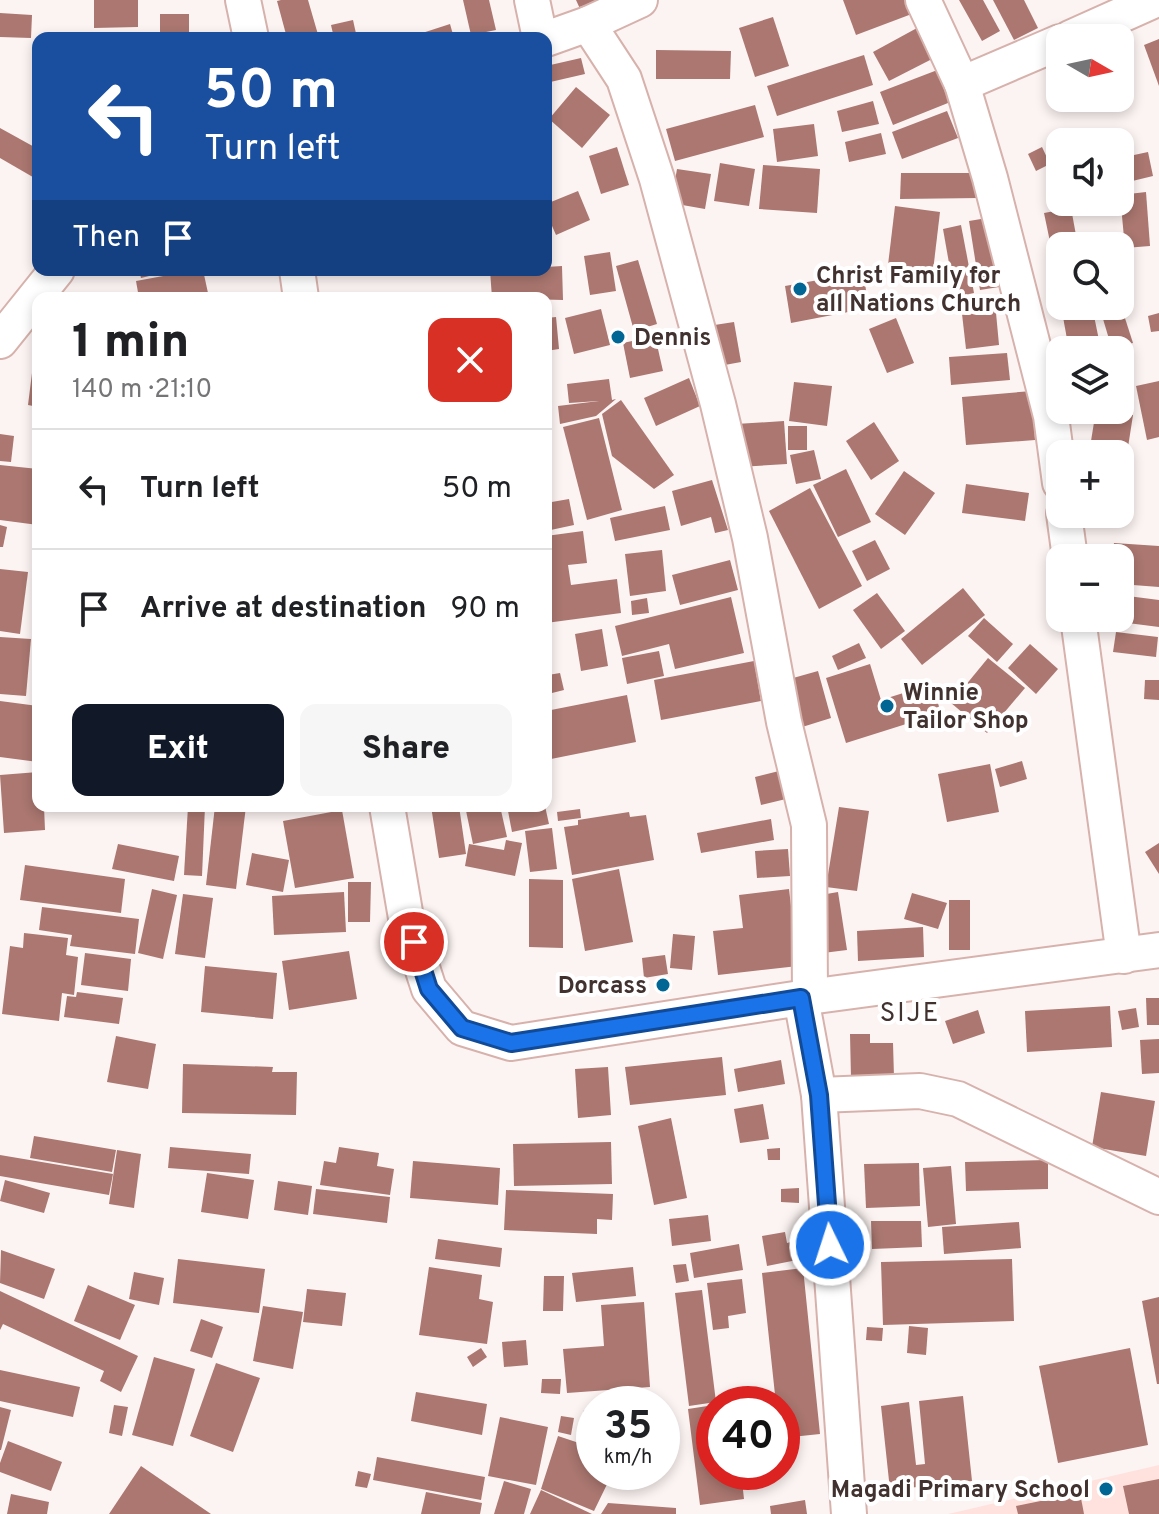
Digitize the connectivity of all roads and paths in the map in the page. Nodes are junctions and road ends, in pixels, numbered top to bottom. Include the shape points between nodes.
1 (243, 0) edge
2 (532, 0) edge
3 (640, 0) edge
4 (923, 0) edge
5 (1155, 0) edge
6 (588, 24) junction
7 (1101, 24) edge
8 (250, 32) edge
9 (539, 32) edge
10 (552, 37) edge
11 (1046, 48) edge
12 (962, 84) junction
13 (52, 276) edge
14 (39, 292) edge
15 (32, 301) edge
16 (0, 341) edge
17 (1053, 440) edge
18 (1080, 632) edge
19 (388, 812) edge
20 (1159, 950) edge
21 (1124, 956) junction
22 (806, 998) junction
23 (819, 1095) junction
24 (1159, 1197) edge
25 (849, 1514) edge

1 - 8 street
2 - 9 street
3 - 6 street
4 - 12 street
5 - 7 street
6 - 10 street
6 - 22 street via 624,79 657,179 750,538 809,825
11 - 12 street
12 - 17 street via 999,208
13 - 14 street
15 - 16 street
18 - 21 street
19 - 22 street via 406,918 429,989 462,1028 511,1043
20 - 21 street
21 - 22 street
22 - 23 street
23 - 24 street via 920,1091 958,1099
23 - 25 street

